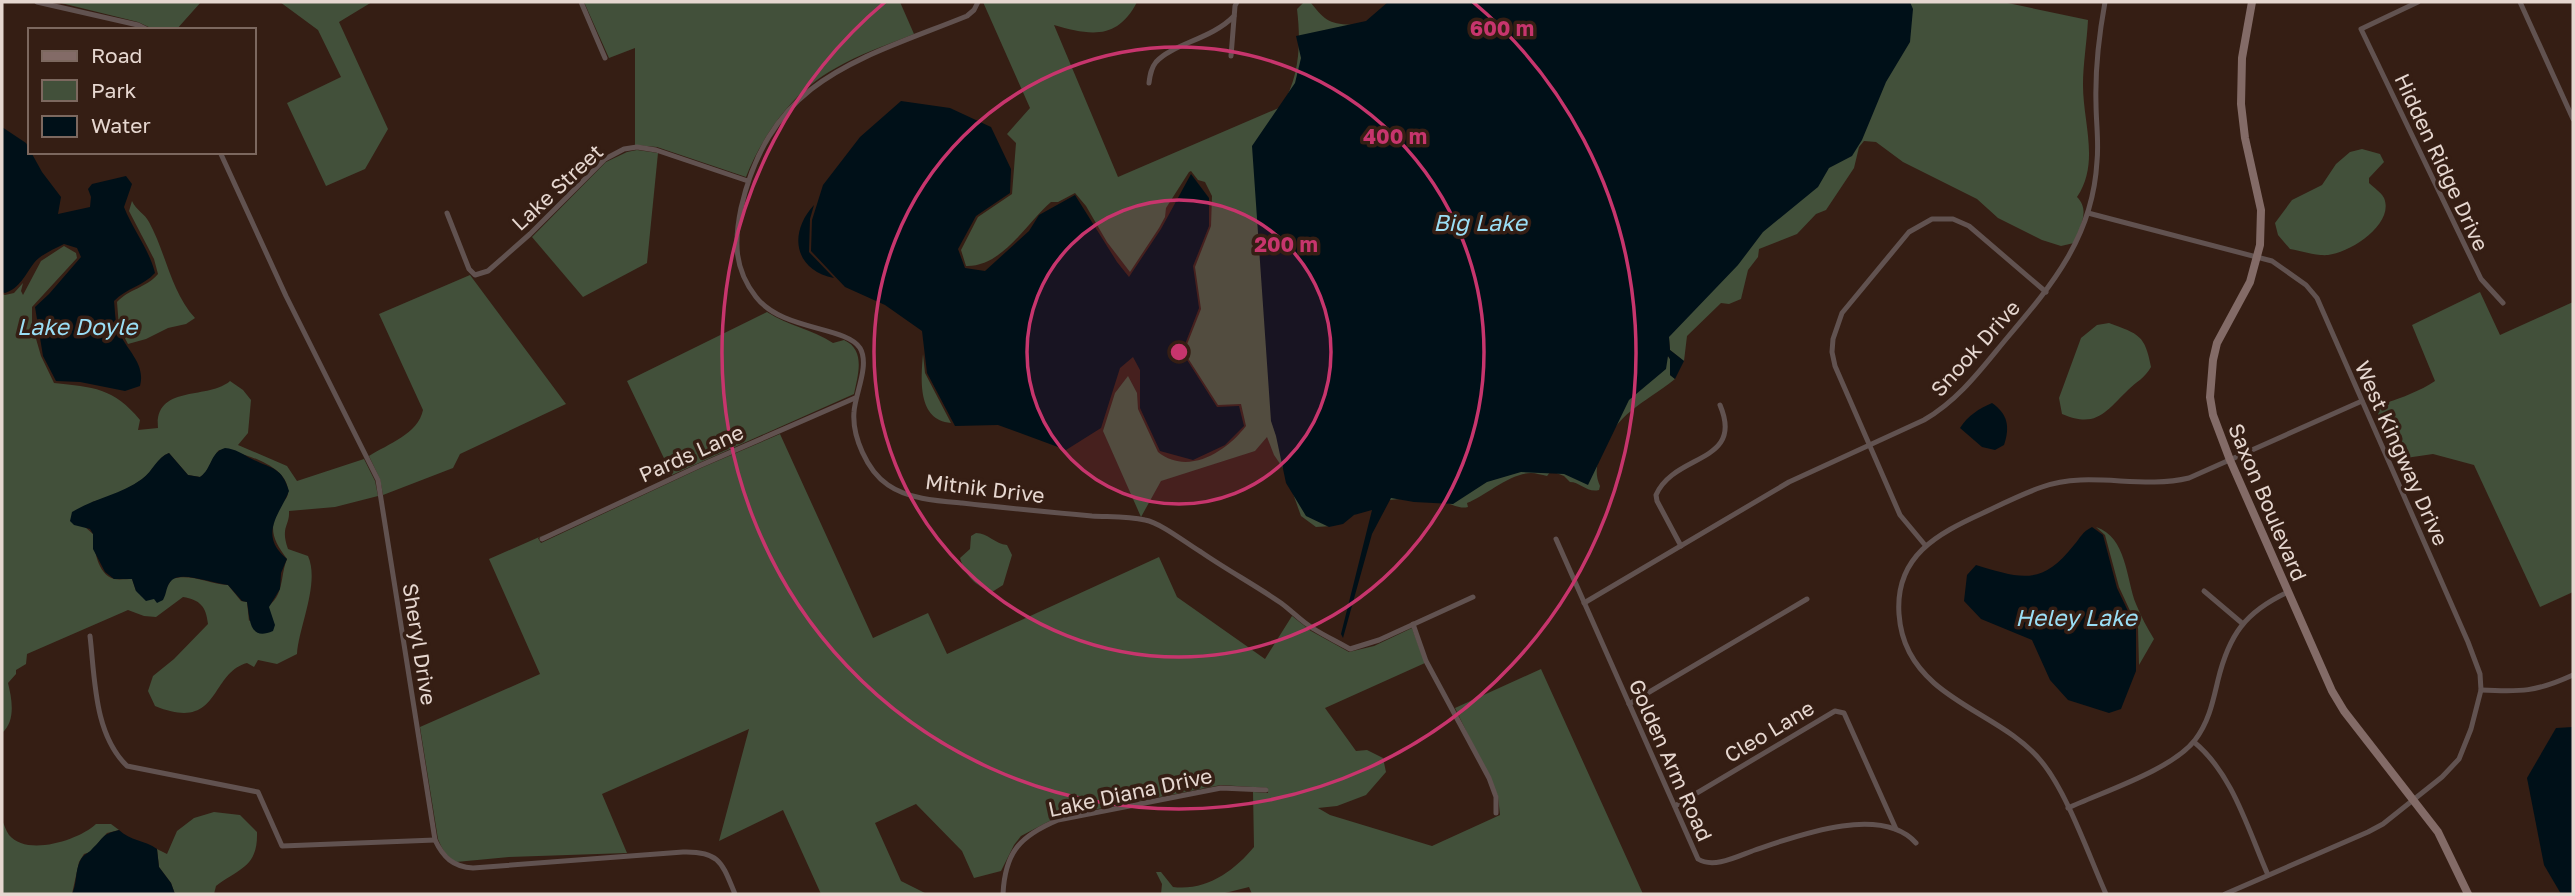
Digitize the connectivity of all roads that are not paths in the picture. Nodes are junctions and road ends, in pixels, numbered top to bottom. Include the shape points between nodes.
1 (37, 2) edge
2 (581, 2) edge
3 (978, 2) edge
4 (1237, 2) edge
5 (2105, 2) edge
6 (2252, 2) edge
7 (2418, 2) edge
8 (2520, 2) edge
9 (1234, 16) junction
10 (142, 28) edge
11 (1231, 56) dead end
12 (605, 58) dead end
13 (1149, 83) dead end
14 (2573, 119) edge
15 (221, 154) edge
16 (748, 181) junction
17 (447, 213) dead end
18 (2088, 213) junction
19 (2258, 257) junction
20 (2046, 292) junction
21 (2503, 303) dead end
22 (855, 398) junction
23 (2362, 401) junction
24 (1720, 405) dead end
25 (1869, 445) junction
26 (2230, 460) junction
27 (1556, 539) dead end
28 (542, 540) dead end
29 (1925, 545) junction
30 (1681, 546) junction
31 (2204, 590) dead end
32 (2288, 592) junction
33 (1473, 597) dead end
34 (1807, 599) dead end
35 (1584, 603) junction
36 (1413, 624) junction
37 (2243, 624) junction
38 (90, 636) dead end
39 (2573, 675) edge
40 (2481, 690) junction
41 (1629, 704) junction
42 (2194, 742) junction
43 (1266, 790) dead end
44 (2414, 800) junction
45 (1675, 806) junction
46 (2067, 808) junction
47 (1496, 813) dead end
48 (1896, 829) junction
49 (435, 840) junction
50 (1916, 843) dead end
51 (2268, 875) junction
52 (735, 894) edge
53 (1003, 894) edge
54 (2106, 894) edge
55 (2225, 894) edge
56 (2468, 894) edge

1 - 10 street
2 - 12 street
3 - 16 street, Mitnik Drive via 967,16 853,62 819,82 770,135
4 - 9 street
5 - 18 street, Snook Drive via 2096,75 2097,161
6 - 19 main road, Saxon Boulevard via 2241,69 2241,104 2261,209
7 - 21 street, Hidden Ridge Drive via 2361,29 2481,279
8 - 14 street
9 - 11 street
9 - 13 street via 1220,29 1158,60
15 - 49 street, Sheryl Drive via 378,480
16 - 17 street, Lake Street via 656,150 624,149 605,159 488,271 475,275
16 - 22 street, Mitnik Drive via 735,245 745,281 763,306 786,321 841,336 860,348 863,366
18 - 19 street, West Kingway Drive
18 - 20 street, Snook Drive via 2077,242
19 - 23 street, West Kingway Drive via 2290,272 2316,298
19 - 26 main road, Saxon Boulevard via 2213,360 2213,415
20 - 25 street, Snook Drive via 1945,408
20 - 25 street via 1969,226 1942,218 1909,232 1849,302 1833,339 1835,366
22 - 28 street, Pards Lane
22 - 36 street, Mitnik Drive via 855,426 866,457 886,484 897,490 932,500 1147,520 1350,649
23 - 26 street
23 - 40 street, West Kingway Drive via 2476,659
24 - 30 street via 1726,433 1721,444 1681,467 1656,495
25 - 29 street via 1900,515
25 - 30 street, Snook Drive via 1789,482
26 - 29 street via 2169,483 2058,482 1952,527
26 - 32 main road, Saxon Boulevard
27 - 35 street, Golden Arm Road
29 - 46 street via 1900,591 1900,628 1906,649 1935,684 2041,761
30 - 35 street, Snook Drive
31 - 37 street
32 - 37 street via 2269,601
32 - 44 main road, Saxon Boulevard via 2344,712
33 - 36 street, Mitnik Drive
34 - 41 street
35 - 41 street, Golden Arm Road
36 - 47 street via 1426,661 1489,778
37 - 42 street via 2226,650 2210,712
38 - 49 street via 99,708 114,754 127,766 258,792 282,846
39 - 40 street via 2532,691
40 - 44 street via 2459,759
41 - 45 street, Golden Arm Road
42 - 46 street via 2160,767
42 - 51 street via 2230,787
43 - 53 street, Lake Diana Drive via 1222,788 1058,820 1016,847 1004,870
44 - 51 street via 2368,832
44 - 56 main road, Saxon Boulevard via 2438,832
45 - 48 street, Golden Arm Road via 1698,859 1704,863 1830,828 1875,825
45 - 48 street, Cleo Lane via 1835,711 1844,713
46 - 54 street
48 - 50 street, Golden Arm Road
49 - 52 street via 450,861 473,868 706,852 725,870
51 - 55 street

